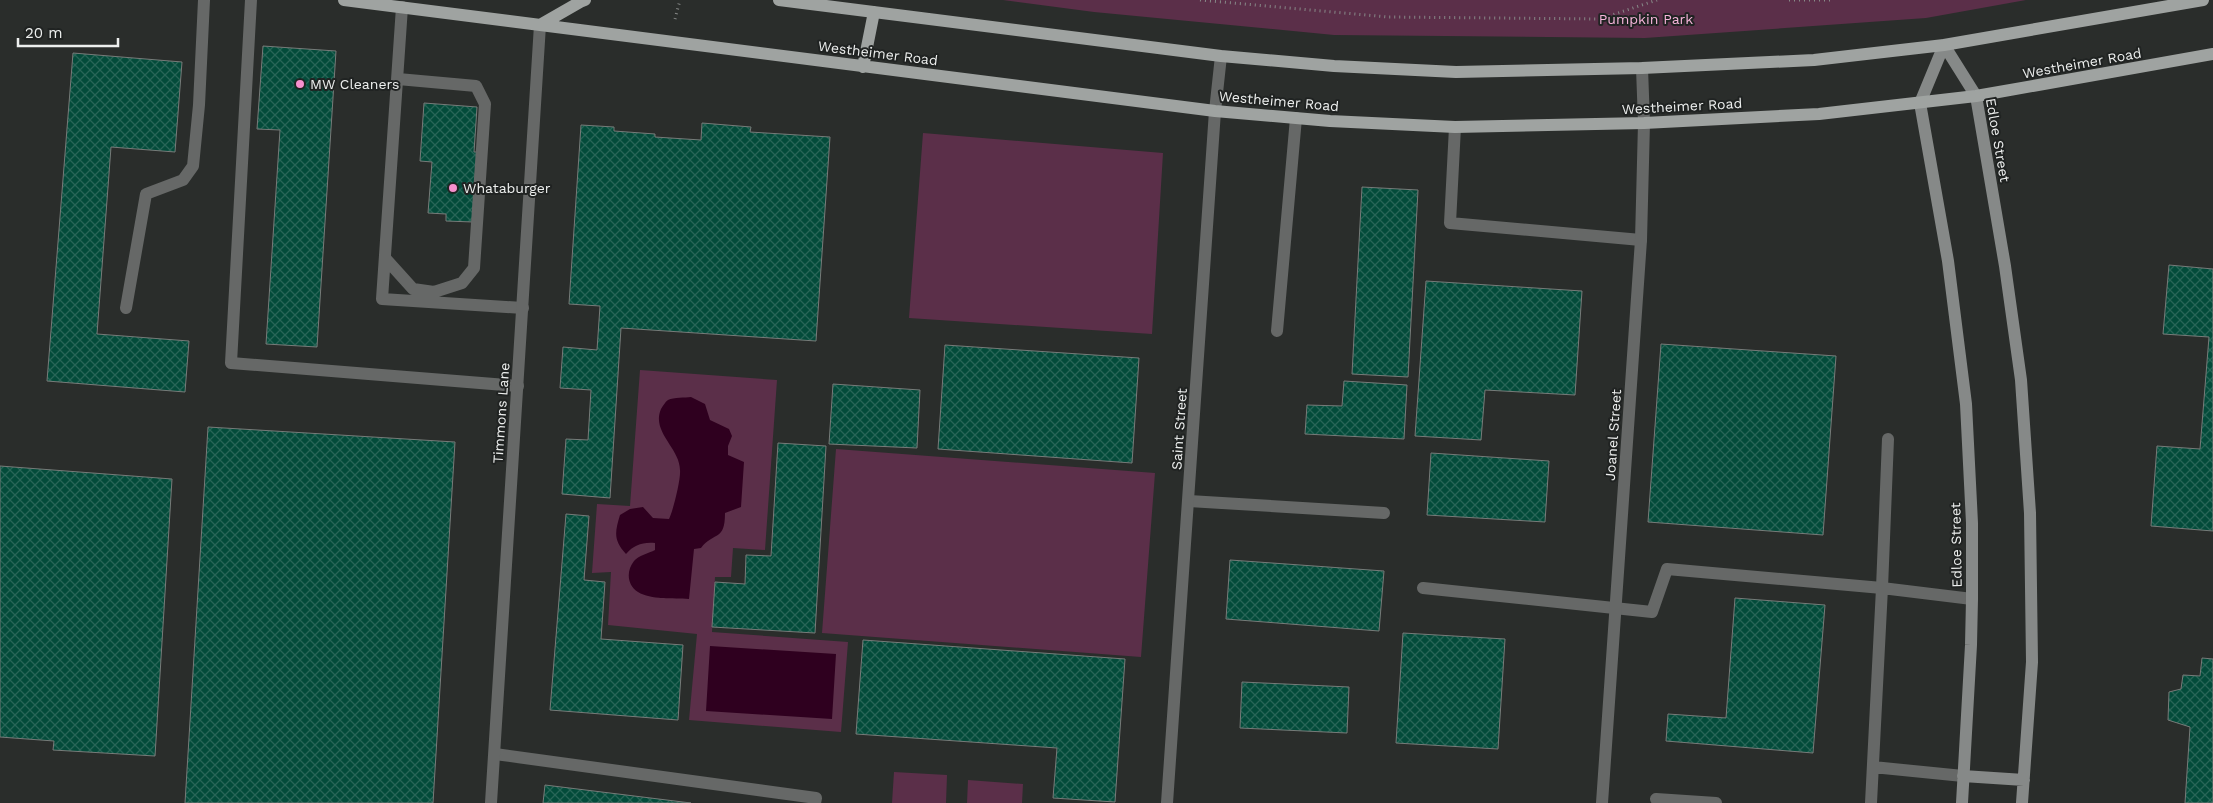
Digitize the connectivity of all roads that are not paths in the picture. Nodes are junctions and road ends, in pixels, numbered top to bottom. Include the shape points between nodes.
1 (204, 0) edge
2 (250, 0) edge
3 (344, 0) edge
4 (585, 0) edge
5 (779, 0) edge
6 (2203, 0) edge
7 (402, 7) junction
8 (874, 12) junction
9 (540, 26) junction
10 (1944, 45) junction
11 (2213, 54) edge
12 (1221, 56) junction
13 (863, 66) junction
14 (1642, 68) junction
15 (398, 79) junction
16 (1976, 96) junction
17 (1920, 102) junction
18 (1215, 111) junction
19 (1296, 118) junction
20 (1644, 123) junction
21 (1455, 127) junction
22 (1641, 240) junction
23 (384, 258) junction
24 (126, 308) dead end
25 (522, 308) junction
26 (1277, 331) dead end
27 (518, 386) junction
28 (1888, 439) dead end
29 (1189, 501) junction
30 (1384, 513) dead end
31 (1423, 588) dead end
32 (1882, 588) junction
33 (1972, 599) junction
34 (1616, 608) junction
35 (495, 754) junction
36 (1873, 767) junction
37 (1963, 776) junction
38 (2024, 780) junction
39 (1656, 799) dead end
40 (491, 803) edge
41 (815, 803) edge
42 (1167, 803) edge
43 (1602, 803) edge
44 (1716, 803) edge
45 (1871, 803) edge
46 (1962, 803) edge
47 (2022, 803) edge

1 - 24 street via 193,166 183,180 146,194
2 - 27 street via 232,363
3 - 7 main road, Westheimer Road
4 - 9 main road
5 - 8 main road
6 - 10 main road
7 - 9 main road, Westheimer Road
7 - 15 street
8 - 12 main road
8 - 13 main road
9 - 13 main road, Westheimer Road
9 - 25 street, Timmons Lane
10 - 14 main road via 1814,60
10 - 16 main road, Edloe Street
10 - 17 main road
11 - 16 main road, Westheimer Road
12 - 14 main road via 1456,72
12 - 18 street, Saint Street
13 - 18 main road, Westheimer Road
14 - 20 street, Joanel Street
15 - 23 street
15 - 23 street via 476,86 485,104 474,268 462,283 434,292 413,289
16 - 17 main road, Westheimer Road
16 - 38 main road, Edloe Street via 2021,380 2030,513 2032,662
17 - 20 main road, Westheimer Road via 1819,114
17 - 33 main road, Edloe Street via 1948,262 1966,404
18 - 19 main road, Westheimer Road
18 - 29 street, Saint Street
19 - 21 main road, Westheimer Road
19 - 26 street
20 - 21 main road, Westheimer Road
20 - 22 street, Joanel Street
21 - 22 street via 1450,223
22 - 34 street, Joanel Street
23 - 25 street via 382,299
25 - 27 street, Timmons Lane
27 - 35 street, Timmons Lane
28 - 32 street
29 - 30 street
29 - 42 street, Saint Street
31 - 34 street
32 - 33 street
32 - 34 street via 1667,569 1652,612
32 - 36 street
33 - 37 main road, Edloe Street
34 - 43 street, Joanel Street
35 - 40 street, Timmons Lane
35 - 41 street via 816,798
36 - 37 street
36 - 45 street
37 - 38 main road
37 - 46 main road, Edloe Street
38 - 47 main road, Edloe Street
39 - 44 street

